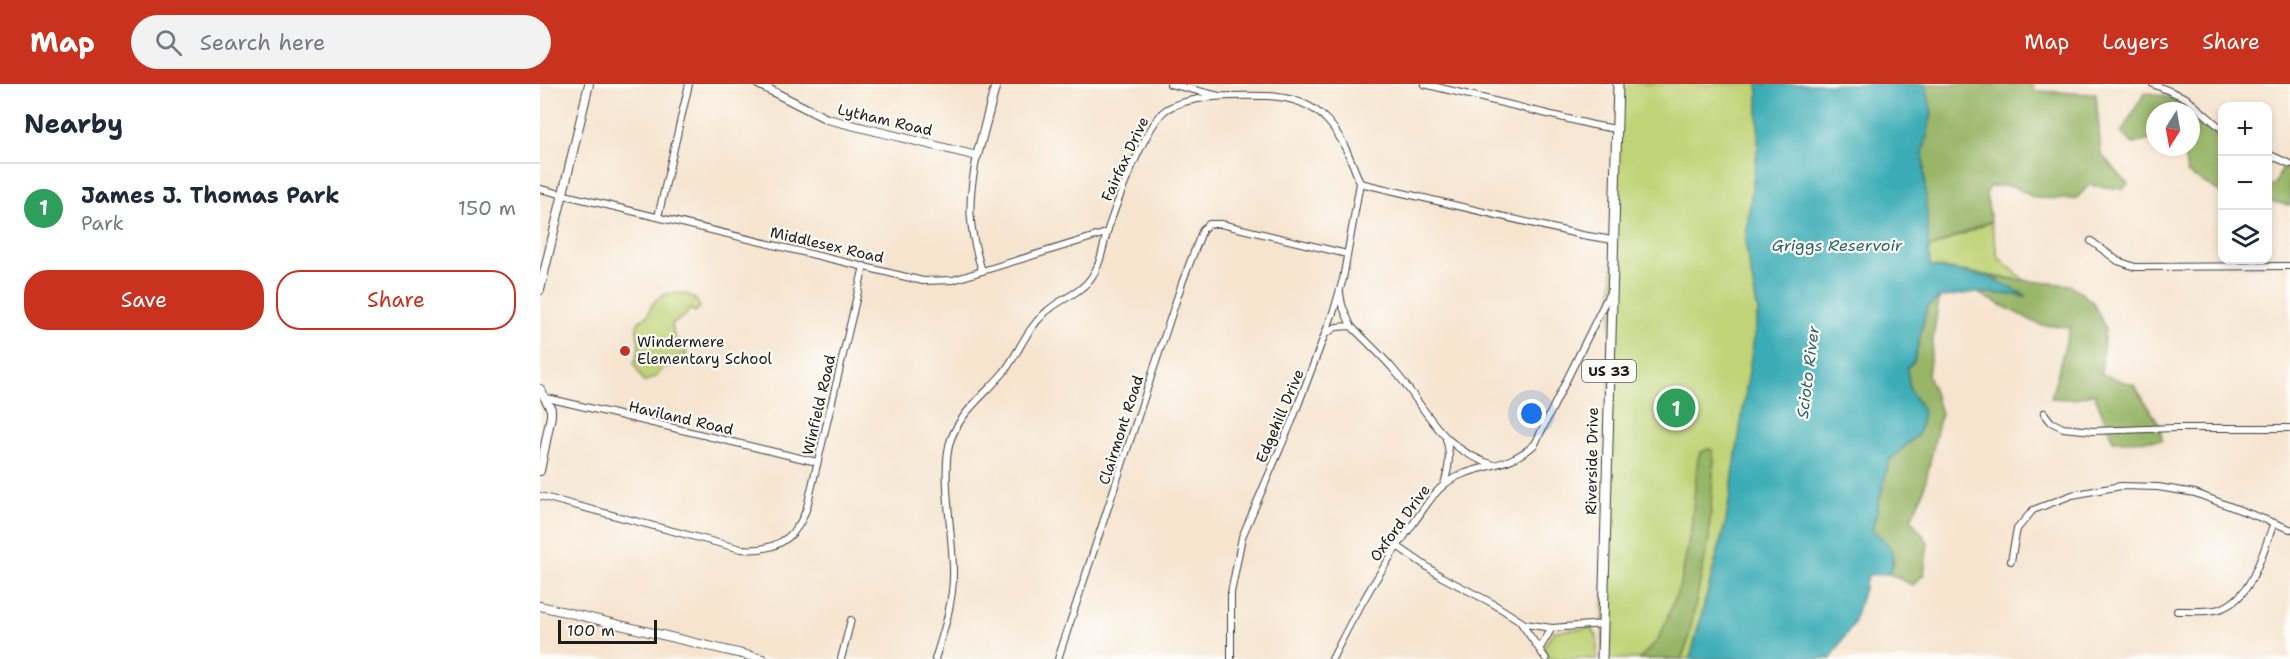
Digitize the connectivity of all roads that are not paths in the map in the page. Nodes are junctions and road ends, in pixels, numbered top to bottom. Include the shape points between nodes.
1 (589, 84) edge
2 (689, 84) edge
3 (758, 84) edge
4 (996, 84) edge
5 (1170, 84) edge
6 (1424, 84) edge
7 (1618, 84) edge
8 (2153, 84) edge
9 (1224, 97) junction
10 (2218, 125) edge
11 (1617, 129) junction
12 (978, 156) junction
13 (2272, 156) edge
14 (2290, 164) edge
15 (1360, 183) junction
16 (540, 189) edge
17 (562, 194) junction
18 (658, 217) junction
19 (1106, 233) junction
20 (1613, 240) junction
21 (2091, 241) dead end
22 (1347, 254) junction
23 (864, 266) junction
24 (2290, 266) edge
25 (982, 271) junction
26 (540, 290) edge
27 (1340, 290) junction
28 (1611, 290) junction
29 (1351, 326) junction
30 (1326, 334) junction
31 (540, 389) edge
32 (543, 397) edge
33 (2044, 413) dead end
34 (2290, 428) edge
35 (1445, 438) junction
36 (817, 462) junction
37 (1494, 466) junction
38 (540, 471) edge
39 (1444, 484) junction
40 (540, 496) edge
41 (2274, 523) junction
42 (2290, 529) edge
43 (1397, 546) junction
44 (2011, 561) dead end
45 (540, 606) edge
46 (2177, 611) dead end
47 (851, 620) dead end
48 (1518, 620) junction
49 (1603, 624) junction
50 (1552, 628) junction
51 (1540, 648) junction
52 (763, 659) edge
53 (841, 659) edge
54 (935, 659) edge
55 (1058, 659) edge
56 (1231, 659) edge
57 (1332, 659) edge
58 (1546, 659) edge
59 (1602, 659) edge

1 - 17 street
2 - 18 street
3 - 12 street, Lytham Road via 827,120
4 - 12 street
5 - 9 street
6 - 11 street
7 - 11 main road, Riverside Drive / US 33
8 - 10 street via 2186,98
9 - 15 street, Fairfax Drive via 1285,97 1312,107 1341,137
9 - 19 street, Fairfax Drive via 1181,103 1157,117
11 - 20 main road, Riverside Drive / US 33
12 - 25 street via 969,218
13 - 14 street
15 - 20 street
15 - 22 street, Edgehill Drive
16 - 17 street, Middlesex Road
17 - 18 street, Middlesex Road
17 - 26 street
18 - 23 street, Middlesex Road
19 - 25 street, Middlesex Road
19 - 54 street, Fairfax Drive via 1092,276 1079,290 1037,319 1008,365 966,412 952,437 947,460 954,573
20 - 28 main road, Riverside Drive / US 33
21 - 24 street via 2118,261 2135,267
22 - 27 street, Edgehill Drive
22 - 55 street, Clairmont Road via 1221,224 1209,224 1201,233
23 - 25 street, Middlesex Road via 939,282
23 - 36 street, Winfield Road
27 - 29 street via 1341,305
27 - 30 street, Edgehill Drive
28 - 37 street, Oxford Drive via 1535,444 1526,453
28 - 49 main road, Riverside Drive / US 33
29 - 30 street via 1336,327
29 - 35 street via 1394,369
30 - 56 street, Edgehill Drive via 1242,537 1231,592
31 - 32 street
32 - 36 street, Haviland Road
32 - 38 street via 551,409 551,421
33 - 34 street via 2063,428 2093,431
35 - 37 street via 1467,455
35 - 39 street via 1449,463
36 - 40 street, Winfield Road via 799,527 783,542 763,549 741,549
37 - 39 street, Oxford Drive
39 - 43 street, Oxford Drive
41 - 42 street
41 - 44 street via 2177,489 2103,488 2033,510 2017,529
41 - 46 street via 2253,575 2237,598 2214,610
43 - 48 street
43 - 57 street, Oxford Drive via 1364,597
45 - 52 main road
47 - 53 street
48 - 50 street
48 - 51 street
49 - 50 street
49 - 59 main road, Riverside Drive / US 33
50 - 51 street
51 - 58 street

